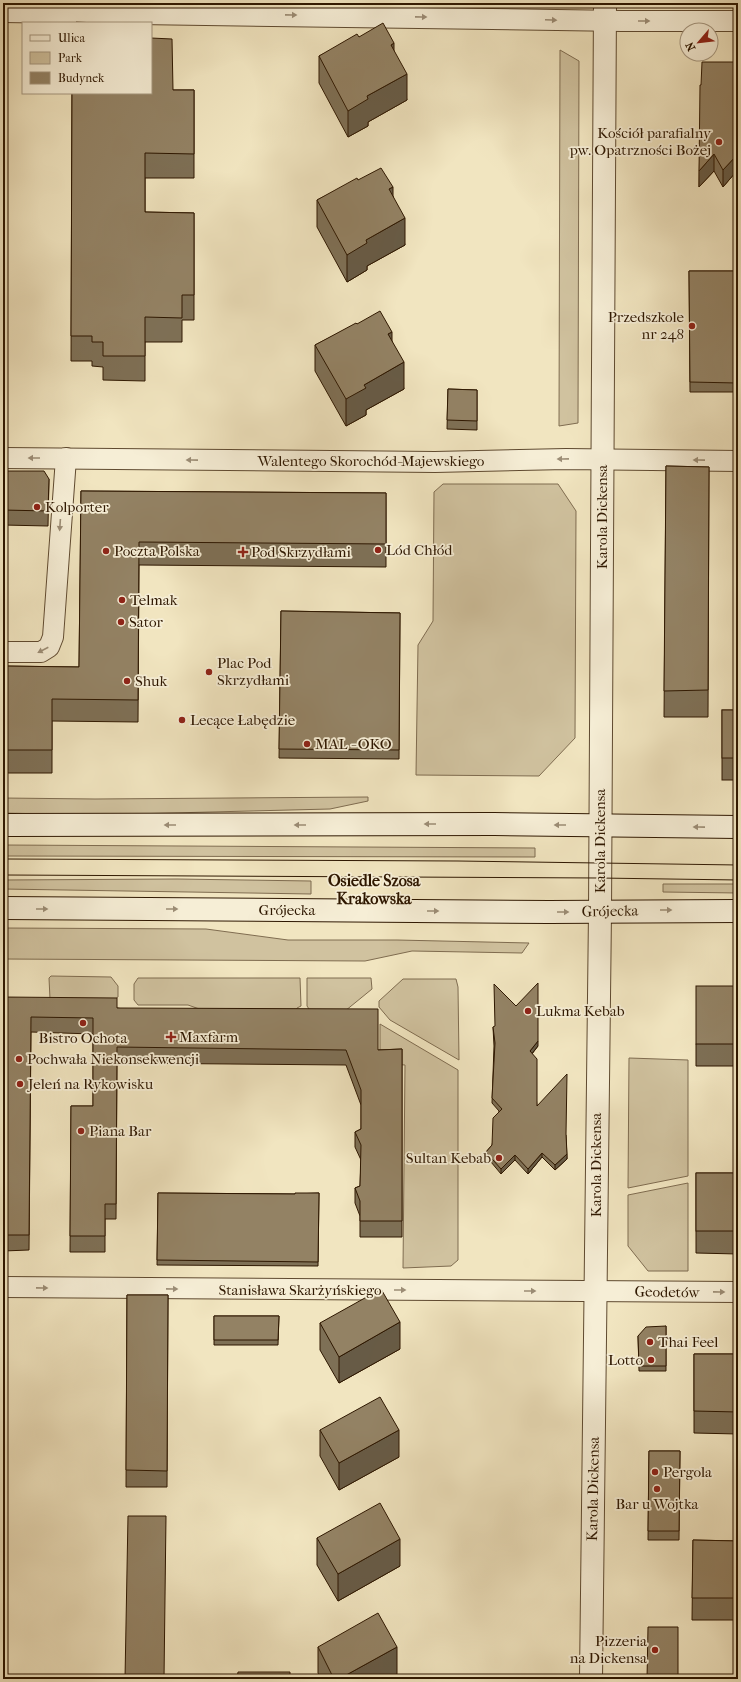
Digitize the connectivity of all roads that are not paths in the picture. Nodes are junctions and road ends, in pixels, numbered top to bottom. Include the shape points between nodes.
1 (3, 12) edge
2 (605, 12) edge
3 (738, 21) edge
4 (3, 458) edge
5 (66, 458) junction
6 (602, 459) junction
7 (738, 461) edge
8 (3, 652) edge
9 (3, 825) edge
10 (599, 825) junction
11 (738, 827) edge
12 (3, 908) edge
13 (738, 911) edge
14 (600, 912) junction
15 (3, 1287) edge
16 (596, 1291) junction
17 (738, 1292) edge
18 (591, 1679) edge

1 -> 2 street
2 -> 3 street
2 - 6 street, Karola Dickensa
5 -> 4 street, Walentego Skorochód-Majewskiego
6 -> 5 street, Walentego Skorochód-Majewskiego via 434,462
5 -> 8 street via 53,637 49,646 41,652
7 -> 6 street, Walentego Skorochód-Majewskiego
6 - 10 street, Karola Dickensa
10 -> 9 street
11 -> 10 street
10 - 14 street, Karola Dickensa
12 -> 14 street, Grójecka
14 -> 13 street, Grójecka
14 - 16 street, Karola Dickensa
15 -> 16 street, Stanisława Skarżyńskiego
16 -> 17 street, Geodetów
16 - 18 street, Karola Dickensa

